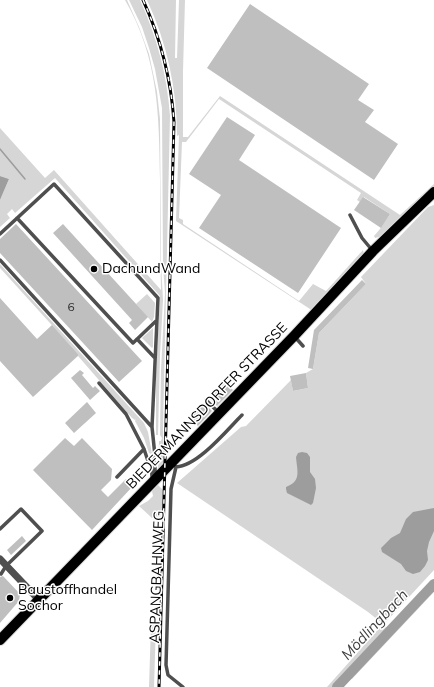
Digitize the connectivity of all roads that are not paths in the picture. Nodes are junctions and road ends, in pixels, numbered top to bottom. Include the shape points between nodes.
1 (434, 192) edge
2 (350, 215) dead end
3 (17, 218) junction
4 (0, 234) edge
5 (373, 251) junction
6 (0, 260) edge
7 (156, 321) junction
8 (294, 336) junction
9 (137, 339) junction
10 (303, 346) dead end
11 (155, 358) junction
12 (99, 383) dead end
13 (206, 400) dead end
14 (220, 413) junction
15 (242, 415) dead end
16 (152, 427) junction
17 (144, 449) junction
18 (153, 465) junction
19 (174, 465) junction
20 (117, 477) dead end
21 (154, 480) junction
22 (0, 529) edge
23 (0, 559) edge
24 (6, 566) junction
25 (1, 574) dead end
26 (39, 600) junction
27 (0, 640) edge
28 (184, 687) edge

1 - 5 main road, BIEDERMANNSDORFER STRASSE
2 - 5 lane via 362,238
3 - 4 lane
3 - 7 lane via 54,184 158,298
3 - 9 lane via 133,343
5 - 8 main road, BIEDERMANNSDORFER STRASSE
6 - 16 lane
7 - 9 lane
7 - 11 lane
8 - 10 lane
8 - 14 main road, BIEDERMANNSDORFER STRASSE
9 - 11 lane
11 - 16 lane
12 - 17 lane via 126,414
13 - 14 lane
14 - 19 main road, BIEDERMANNSDORFER STRASSE
15 - 19 lane via 207,451 182,466
16 - 18 lane via 156,456
17 - 18 lane via 148,461
17 - 20 lane
18 - 21 street
19 - 21 main road, BIEDERMANNSDORFER STRASSE
19 - 28 lane, ASPANGBAHNWEG via 171,489 166,665 168,675
21 - 26 main road, BIEDERMANNSDORFER STRASSE
22 - 24 lane via 21,509 42,531
23 - 24 street
24 - 25 lane
24 - 26 street
26 - 27 main road, BIEDERMANNSDORFER STRASSE

